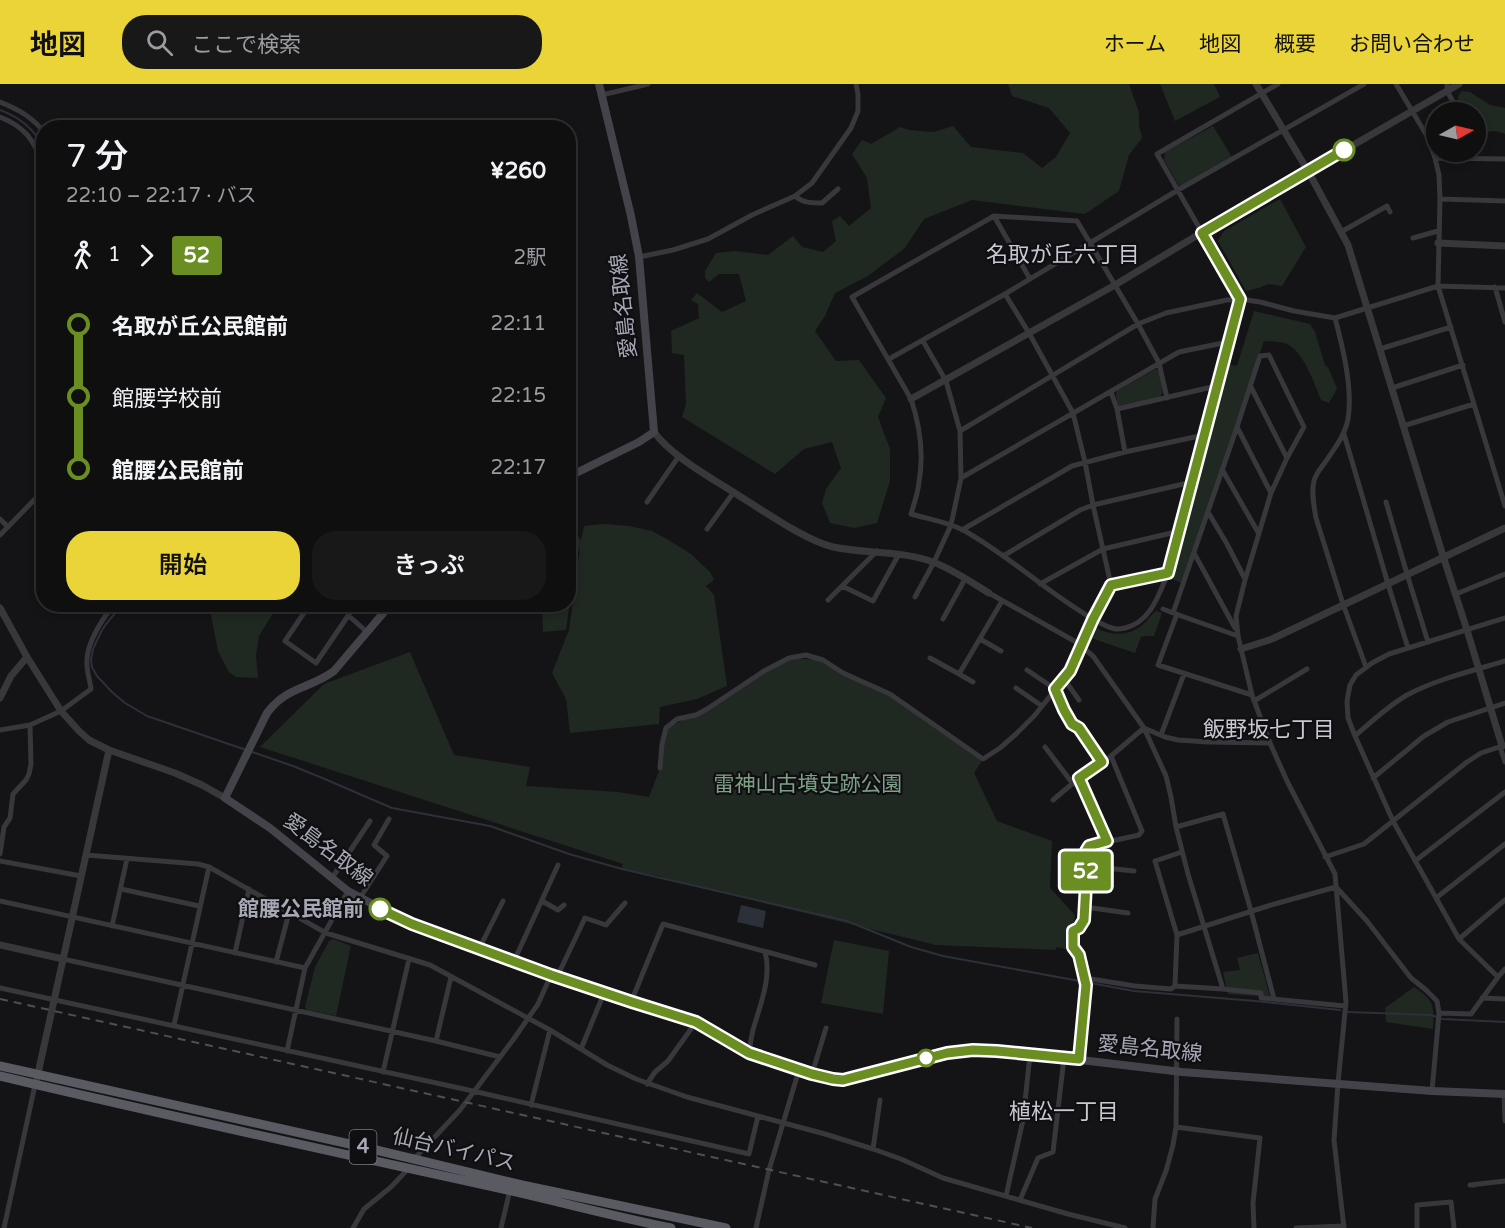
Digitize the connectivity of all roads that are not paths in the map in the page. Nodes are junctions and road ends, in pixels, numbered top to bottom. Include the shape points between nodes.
1 (599, 84) edge
2 (648, 84) edge
3 (856, 84) edge
4 (1257, 84) edge
5 (1278, 84) edge
6 (1364, 84) edge
7 (1396, 84) edge
8 (1459, 84) edge
9 (1447, 88) edge
10 (1262, 94) junction
11 (602, 95) junction
12 (0, 102) edge
13 (1454, 102) edge
14 (1411, 111) junction
15 (0, 117) edge
16 (36, 123) edge
17 (1283, 130) junction
18 (1426, 134) edge
19 (36, 149) edge
20 (1486, 157) edge
21 (1505, 159) edge
22 (1436, 162) edge
23 (1308, 171) junction
24 (838, 189) dead end
25 (1178, 190) junction
26 (795, 196) junction
27 (1440, 199) junction
28 (1505, 201) edge
29 (1390, 212) dead end
30 (994, 216) junction
31 (1438, 231) junction
32 (1341, 232) junction
33 (1202, 233) junction
34 (1413, 238) dead end
35 (1438, 243) junction
36 (1090, 244) junction
37 (1505, 246) edge
38 (639, 257) junction
39 (1030, 279) junction
40 (1115, 285) junction
41 (1438, 286) junction
42 (1495, 287) junction
43 (1505, 288) edge
44 (1005, 294) junction
45 (1240, 299) junction
46 (1367, 308) junction
47 (1335, 318) junction
48 (1505, 322) edge
49 (1138, 324) junction
50 (1451, 327) junction
51 (1029, 333) junction
52 (922, 341) junction
53 (1228, 342) junction
54 (1380, 349) junction
55 (889, 359) junction
56 (1159, 363) junction
57 (1463, 365) junction
58 (1052, 376) junction
59 (945, 381) junction
60 (1216, 386) junction
61 (1251, 387) junction
62 (1392, 388) junction
63 (1111, 392) junction
64 (1167, 398) junction
65 (911, 399) junction
66 (1474, 404) junction
67 (1117, 409) junction
68 (1073, 413) junction
69 (1403, 426) junction
70 (1237, 427) junction
71 (960, 431) junction
72 (654, 432) junction
73 (1344, 432) junction
74 (1204, 435) junction
75 (1125, 452) junction
76 (679, 456) junction
77 (1287, 458) junction
78 (1085, 462) junction
79 (1223, 471) junction
80 (576, 473) edge
81 (1505, 474) edge
82 (961, 478) junction
83 (1497, 478) junction
84 (1192, 482) junction
85 (734, 492) junction
86 (1271, 493) junction
87 (36, 498) edge
88 (647, 502) dead end
89 (1386, 502) dead end
90 (1093, 505) junction
91 (1505, 506) edge
92 (1208, 512) junction
93 (0, 519) edge
94 (951, 525) junction
95 (8, 527) junction
96 (1505, 528) edge
97 (707, 529) dead end
98 (962, 530) junction
99 (1180, 531) junction
100 (1258, 534) junction
101 (0, 536) edge
102 (1103, 549) junction
103 (877, 551) junction
104 (1194, 553) junction
105 (899, 554) junction
106 (1004, 556) junction
107 (1443, 556) junction
108 (934, 562) junction
109 (1168, 573) junction
110 (1407, 574) junction
111 (1505, 574) edge
112 (965, 579) junction
113 (1245, 580) junction
114 (1040, 584) junction
115 (1388, 584) junction
116 (1111, 585) junction
117 (842, 586) junction
118 (989, 593) joint
119 (1456, 594) junction
120 (915, 597) dead end
121 (828, 600) dead end
122 (1002, 601) junction
123 (1343, 604) junction
124 (0, 608) edge
125 (1163, 609) dead end
126 (109, 612) edge
127 (305, 612) edge
128 (351, 612) edge
129 (384, 612) edge
130 (1175, 613) junction
131 (349, 616) junction
132 (1505, 618) edge
133 (943, 619) dead end
134 (1093, 619) junction
135 (1467, 630) junction
136 (367, 632) junction
137 (1238, 634) junction
138 (980, 639) junction
139 (1428, 642) junction
140 (1081, 646) junction
141 (1408, 648) junction
142 (1241, 649) junction
143 (1001, 651) dead end
144 (27, 657) junction
145 (930, 657) dead end
146 (1505, 661) edge
147 (1366, 667) junction
148 (1307, 669) dead end
149 (1479, 669) junction
150 (1027, 670) dead end
151 (959, 674) junction
152 (1184, 674) junction
153 (1064, 679) junction
154 (973, 682) dead end
155 (2, 687) edge
156 (1016, 688) dead end
157 (1055, 689) junction
158 (0, 698) edge
159 (1253, 698) junction
160 (1079, 700) dead end
161 (1505, 703) edge
162 (1042, 706) junction
163 (1490, 707) junction
164 (61, 711) junction
165 (30, 725) junction
166 (1144, 728) junction
167 (0, 730) edge
168 (1161, 735) junction
169 (1355, 736) junction
170 (1270, 743) junction
171 (1502, 746) edge
172 (1045, 747) dead end
173 (109, 750) junction
174 (1111, 756) junction
175 (1102, 762) junction
176 (1505, 762) edge
177 (660, 768) dead end
178 (1079, 778) junction
179 (1373, 778) junction
180 (1073, 784) junction
181 (1505, 792) edge
182 (225, 798) junction
183 (1053, 800) dead end
184 (389, 819) dead end
185 (370, 821) dead end
186 (1393, 821) junction
187 (1176, 827) junction
188 (1107, 841) junction
189 (1505, 844) edge
190 (1182, 852) junction
191 (0, 854) edge
192 (86, 855) junction
193 (1325, 857) junction
194 (127, 859) junction
195 (0, 861) edge
196 (1415, 861) junction
197 (558, 865) dead end
198 (1087, 866) junction
199 (209, 867) junction
200 (1134, 871) dead end
201 (81, 876) junction
202 (332, 878) junction
203 (1336, 887) junction
204 (121, 889) junction
205 (249, 889) junction
206 (348, 891) junction
207 (360, 898) junction
208 (1436, 898) junction
209 (1505, 900) edge
210 (0, 901) edge
211 (503, 901) dead end
212 (542, 901) junction
213 (625, 903) dead end
214 (564, 905) dead end
215 (199, 906) junction
216 (1085, 907) junction
217 (1251, 911) junction
218 (289, 913) junction
219 (1128, 913) dead end
220 (72, 918) junction
221 (112, 926) junction
222 (1204, 926) junction
223 (326, 933) junction
224 (1177, 935) junction
225 (1459, 939) junction
226 (192, 944) junction
227 (0, 945) edge
228 (479, 949) junction
229 (765, 952) junction
230 (235, 953) junction
231 (63, 959) junction
232 (409, 959) junction
233 (276, 962) junction
234 (514, 962) junction
235 (815, 965) dead end
236 (305, 968) junction
237 (1505, 969) edge
238 (554, 976) junction
239 (451, 977) junction
240 (1498, 977) junction
241 (1085, 981) junction
242 (183, 985) junction
243 (1175, 986) junction
244 (0, 988) edge
245 (1223, 989) junction
246 (604, 993) junction
247 (1482, 998) junction
248 (54, 999) junction
249 (1274, 999) junction
250 (1505, 999) edge
251 (632, 1002) junction
252 (1345, 1006) junction
253 (297, 1010) junction
254 (1439, 1013) junction
255 (529, 1019) junction
256 (1177, 1019) dead end
257 (696, 1022) junction
258 (174, 1025) junction
259 (826, 1028) dead end
260 (550, 1030) junction
261 (392, 1032) junction
262 (436, 1041) junction
263 (581, 1049) junction
264 (287, 1051) junction
265 (749, 1053) junction
266 (1030, 1054) junction
267 (500, 1057) junction
268 (1064, 1058) junction
269 (1079, 1059) junction
270 (0, 1066) edge
271 (799, 1070) junction
272 (1176, 1071) junction
273 (383, 1072) junction
274 (37, 1074) junction
275 (812, 1074) junction
276 (0, 1076) edge
277 (1338, 1083) junction
278 (648, 1084) junction
279 (35, 1085) junction
280 (473, 1091) junction
281 (1432, 1091) junction
282 (1504, 1094) edge
283 (880, 1100) dead end
284 (531, 1105) junction
285 (758, 1116) junction
286 (1505, 1121) edge
287 (784, 1122) junction
288 (1176, 1127) junction
289 (873, 1149) junction
290 (411, 1164) junction
291 (1505, 1181) edge
292 (1475, 1185) dead end
293 (510, 1190) junction
294 (1006, 1196) junction
295 (1020, 1200) junction
296 (1344, 1227) edge
297 (4, 1228) edge
298 (353, 1228) edge
299 (501, 1228) edge
300 (671, 1228) edge
301 (726, 1228) edge
302 (756, 1228) edge
303 (1125, 1228) edge
304 (1153, 1228) edge
305 (1254, 1228) edge
306 (1296, 1228) edge
307 (1417, 1228) edge
308 (1454, 1228) edge

1 - 11 main road, 愛島名取線
2 - 11 street
3 - 26 street via 858,111 851,128 812,183
4 - 10 street
5 - 10 street
6 - 17 street
7 - 14 street
8 - 9 street
9 - 13 street
9 - 14 street
10 - 17 street
10 - 25 street via 1157,154
11 - 38 main road, 愛島名取線
12 - 16 street via 22,111
14 - 18 street
14 - 23 street
15 - 19 street via 23,129
17 - 23 street
17 - 25 street
20 - 21 street
22 - 27 street
23 - 32 street
23 - 33 street
24 - 26 street via 822,203 812,204
25 - 33 street
25 - 36 street
26 - 38 street via 708,239
27 - 28 street
27 - 31 street
29 - 32 street via 1387,206
30 - 36 street via 1077,220
30 - 39 street
30 - 55 street via 852,297
31 - 34 street
31 - 35 street
32 - 46 street
33 - 40 street
33 - 45 street
35 - 37 street
35 - 41 street
36 - 39 street
36 - 40 street
38 - 72 main road, 愛島名取線
39 - 44 street
40 - 49 street
40 - 51 street
41 - 42 street
41 - 46 street
41 - 50 street
42 - 43 street
42 - 48 street
44 - 51 street
44 - 52 street
45 - 47 street
45 - 49 street via 1166,313
45 - 53 street
46 - 47 street
46 - 54 street
47 - 73 street via 1348,381
49 - 56 street
49 - 58 street
50 - 54 street
50 - 57 street
51 - 58 street
51 - 59 street
52 - 55 street
52 - 59 street
53 - 56 street via 1179,352
53 - 60 street
54 - 62 street
55 - 65 street
56 - 63 street
56 - 64 street
57 - 62 street
57 - 66 street
58 - 68 street
58 - 71 street
59 - 65 street
59 - 71 street
60 - 64 street
60 - 74 street
61 - 70 street
61 - 77 street
61 - 77 street via 1260,356 1269,355 1305,427
62 - 69 street
63 - 67 street
63 - 68 street
64 - 67 street
65 - 94 street via 922,461 911,514
66 - 69 street
66 - 83 street
67 - 75 street
68 - 78 street
68 - 82 street
69 - 107 street
70 - 79 street
70 - 86 street
71 - 82 street
72 - 76 street
72 - 80 main road
73 - 115 street
73 - 123 street via 1314,481 1316,518
74 - 75 street
74 - 84 street
75 - 78 street
76 - 85 street
76 - 88 street
77 - 86 street
78 - 90 street
78 - 98 street
79 - 92 street
79 - 100 street
81 - 83 street
82 - 94 street
83 - 91 street
84 - 90 street
84 - 99 street
85 - 97 street
85 - 103 street via 816,541 833,547
86 - 100 street
87 - 95 street
89 - 110 street
90 - 102 street
90 - 106 street
92 - 104 street
92 - 113 street
93 - 95 street
94 - 98 street
94 - 108 street
95 - 101 street
96 - 107 street
98 - 106 street
99 - 102 street
99 - 109 street
100 - 113 street
102 - 114 street
102 - 116 street
103 - 105 street
103 - 117 street
104 - 130 street
104 - 137 street
105 - 108 street
105 - 117 street via 873,600
106 - 114 street
107 - 110 street
107 - 119 street
108 - 112 street
108 - 120 street
109 - 116 street
109 - 134 street via 1154,605 1136,624 1114,630
110 - 115 street
110 - 139 street
111 - 119 street
112 - 118 street
112 - 133 street
113 - 137 street via 1236,616
114 - 134 street
115 - 123 street
115 - 141 street
116 - 134 street
117 - 121 street
118 - 122 street
119 - 135 street
122 - 138 street
122 - 140 street
123 - 142 street via 1272,639
123 - 147 street
124 - 144 street
125 - 130 street
126 - 164 street via 90,643 87,660 91,689
127 - 131 street via 285,641 316,663
128 - 131 street
129 - 136 main road
130 - 137 street
130 - 152 street via 1158,665
131 - 136 street
132 - 135 street
134 - 140 street
135 - 139 street
135 - 149 street
136 - 182 main road via 334,671 274,703
137 - 142 street
138 - 143 street
138 - 151 street
139 - 141 street
140 - 153 street
140 - 166 street via 1093,656
141 - 147 street
142 - 159 street
144 - 155 street
144 - 164 street
145 - 151 street
146 - 149 street
147 - 169 street via 1350,685 1347,701
148 - 159 street
149 - 163 street
149 - 169 street via 1404,697
150 - 157 street
151 - 154 street
152 - 159 street
152 - 168 street
153 - 157 street
153 - 160 street
155 - 158 street
156 - 162 street
157 - 162 street
157 - 175 street via 1072,724 1079,728
159 - 170 street
161 - 163 street
162 - 177 street via 1017,734 983,759 890,694 806,655 789,658 696,715 677,719 666,728
163 - 171 street
163 - 179 street via 1448,722 1424,736
164 - 165 street
164 - 173 street via 89,740
165 - 167 street
165 - 191 street via 29,774 13,794
166 - 168 street
166 - 174 street
166 - 187 street via 1166,776
168 - 170 street via 1178,740
169 - 179 street
170 - 193 street
171 - 176 street
171 - 186 street via 1467,762
172 - 180 street
173 - 182 street via 175,773
173 - 192 street
174 - 175 street
174 - 188 street via 1142,831
175 - 178 street
178 - 180 street
178 - 188 street
179 - 186 street
180 - 183 street
181 - 196 street
182 - 202 main road, 愛島名取線
184 - 207 street via 374,845 387,856
185 - 202 street
186 - 193 street via 1364,844
186 - 196 street
187 - 190 street
187 - 217 street via 1222,814
188 - 198 street via 1089,846
189 - 208 street
190 - 222 street
190 - 224 street via 1155,861
192 - 194 street
192 - 201 street
193 - 203 street via 1335,874
194 - 199 street
194 - 204 street
195 - 201 street
196 - 208 street
197 - 212 street
198 - 200 street
198 - 216 street
199 - 205 street
199 - 215 street
201 - 220 street
202 - 206 main road, 愛島名取線
203 - 217 street
203 - 252 street
203 - 254 street via 1411,978 1437,1001
204 - 215 street
204 - 221 street
205 - 218 street
205 - 230 street
206 - 207 main road, 愛島名取線
206 - 223 street
207 - 228 main road, 愛島名取線 via 412,924
208 - 225 street
209 - 225 street
210 - 220 street
211 - 228 street
212 - 214 street via 558,910
212 - 234 street
213 - 238 street via 606,925 585,918
215 - 226 street
216 - 219 street
216 - 241 street via 1084,920 1073,931 1073,947
217 - 222 street
217 - 249 street
218 - 223 street
218 - 233 street
220 - 221 street
220 - 231 street
221 - 226 street
222 - 224 street
222 - 245 street
223 - 232 street
223 - 236 street
224 - 243 street
225 - 240 street
226 - 230 street
226 - 242 street
227 - 231 street
228 - 234 main road, 愛島名取線
229 - 235 street
229 - 251 street via 663,924
229 - 265 street via 768,963 761,1010
230 - 233 street
231 - 242 street
231 - 248 street
232 - 239 street
232 - 261 street
233 - 236 street
234 - 238 main road, 愛島名取線
236 - 253 street
237 - 240 street
238 - 246 main road, 愛島名取線
238 - 255 street
239 - 255 street
239 - 262 street
240 - 247 street
241 - 243 street via 1171,989
241 - 269 street
242 - 253 street
242 - 258 street
243 - 245 street
244 - 248 street
245 - 249 street via 1261,993 1260,998
246 - 251 main road, 愛島名取線
246 - 263 street
247 - 250 street
247 - 254 street via 1471,1014
248 - 258 street
248 - 274 street
249 - 252 street
251 - 257 main road, 愛島名取線
252 - 277 street
253 - 261 street
253 - 264 street
254 - 281 street
255 - 260 street
255 - 267 street
256 - 272 street
257 - 265 main road, 愛島名取線
257 - 278 street
258 - 264 street
259 - 275 street
260 - 263 street
260 - 284 street
261 - 262 street
261 - 273 street
262 - 267 street
263 - 278 street
264 - 273 street
265 - 271 main road, 愛島名取線
266 - 268 main road, 愛島名取線
266 - 275 main road, 愛島名取線 via 973,1050 843,1080
266 - 294 street via 1023,1120
267 - 280 street
268 - 269 main road, 愛島名取線
268 - 295 street via 1053,1152 1038,1158
269 - 272 main road, 愛島名取線
270 - 274 highway, 仙台バイパス / 4
271 - 275 main road, 愛島名取線
271 - 287 street
272 - 277 main road, 愛島名取線
272 - 288 street
273 - 280 street
274 - 279 street
274 - 290 highway, 仙台バイパス / 4
276 - 279 highway, 仙台バイパス / 4
277 - 281 main road, 愛島名取線
277 - 296 street via 1334,1140
278 - 285 street
279 - 290 highway, 仙台バイパス / 4
279 - 297 street
280 - 284 street
280 - 290 street
281 - 282 main road, 愛島名取線
282 - 286 street
283 - 289 street
284 - 285 street via 749,1154
285 - 287 street
287 - 289 street
287 - 302 street
288 - 304 street via 1155,1199
288 - 305 street via 1260,1138
289 - 294 street via 943,1178
290 - 293 highway, 仙台バイパス / 4
290 - 298 street via 364,1209
290 - 301 highway, 仙台バイパス / 4
291 - 292 street via 1470,1185
293 - 299 street
293 - 300 highway, 仙台バイパス / 4 via 630,1222
294 - 295 street
295 - 303 street
296 - 306 street
307 - 308 street via 1417,1205 1451,1202

